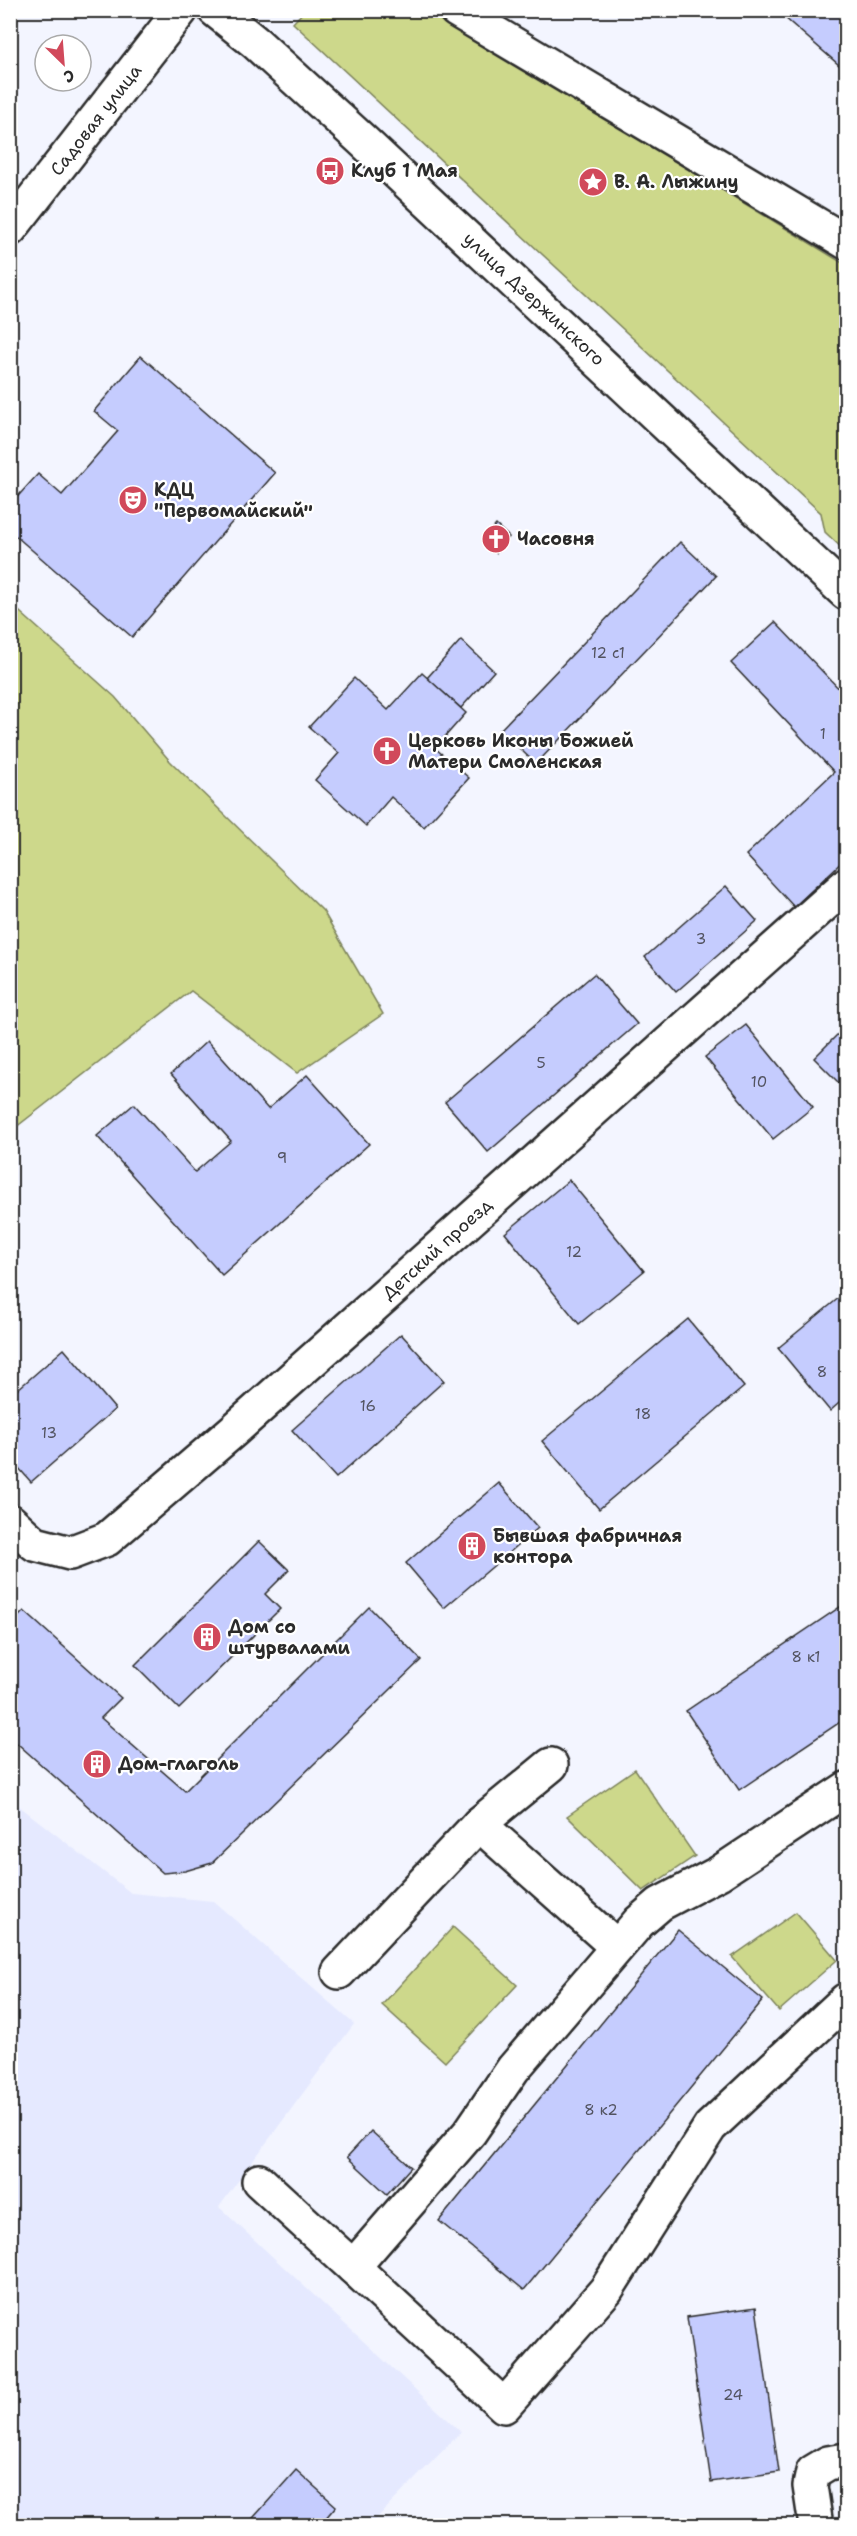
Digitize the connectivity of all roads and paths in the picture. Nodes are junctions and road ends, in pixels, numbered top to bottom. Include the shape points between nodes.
1 (181, 10) edge
2 (215, 10) edge
3 (456, 10) edge
4 (10, 229) edge
5 (846, 242) edge
6 (846, 593) edge
7 (846, 885) edge
8 (10, 1521) edge
9 (550, 1765) dead end
10 (846, 1789) edge
11 (479, 1824) junction
12 (616, 1946) junction
13 (339, 1972) dead end
14 (846, 2000) edge
15 (259, 2181) dead end
16 (353, 2267) junction
17 (846, 2460) edge
18 (816, 2526) edge

1 - 4 street, Садовая улица
2 - 6 street, улица Дзержинского via 361,139
3 - 5 street
7 - 8 street, Детский проезд via 107,1539 70,1553 35,1544
9 - 11 street
10 - 12 street via 719,1873 660,1904
11 - 12 street
11 - 13 street
12 - 16 street via 513,2069 470,2132
14 - 16 street via 710,2127 606,2290 504,2406
15 - 16 street
17 - 18 street via 828,2463 813,2472 810,2486

